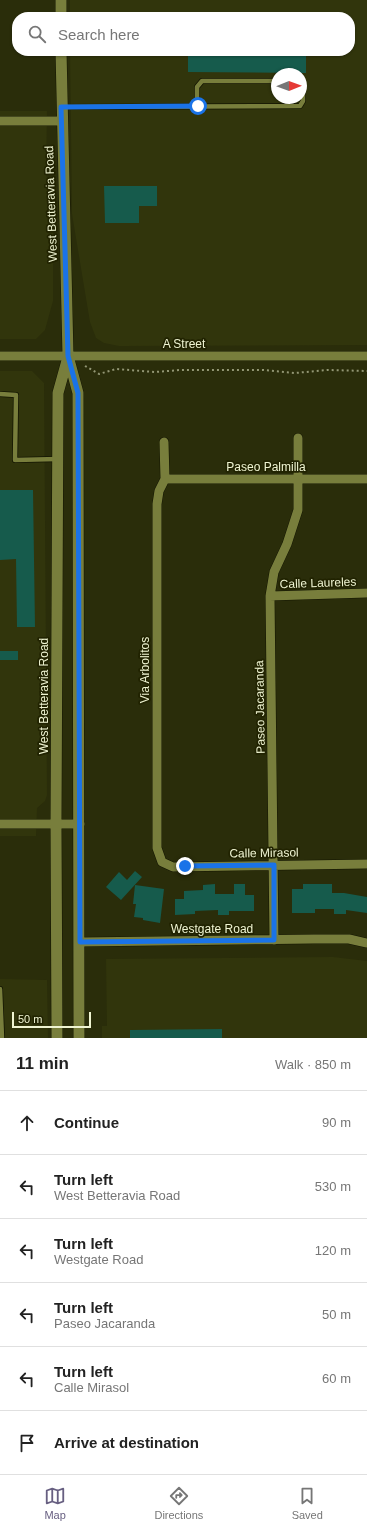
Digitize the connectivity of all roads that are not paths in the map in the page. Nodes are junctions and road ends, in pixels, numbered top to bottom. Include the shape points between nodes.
1 (61, 0) edge
2 (61, 12) edge
3 (61, 56) edge
4 (271, 81) edge
5 (301, 104) edge
6 (198, 106) junction
7 (61, 107) junction
8 (0, 121) edge
9 (61, 121) junction
10 (0, 356) edge
11 (68, 356) junction
12 (367, 356) edge
13 (0, 394) edge
14 (298, 438) dead end
15 (164, 442) dead end
16 (58, 459) junction
17 (165, 478) junction
18 (299, 479) junction
19 (367, 479) edge
20 (367, 593) edge
21 (270, 596) junction
22 (0, 824) edge
23 (56, 824) junction
24 (80, 824) junction
25 (162, 862) joint
26 (367, 864) edge
27 (274, 865) junction
28 (274, 940) junction
29 (80, 942) junction
30 (367, 943) edge
31 (0, 990) edge
32 (2, 1038) edge
33 (57, 1038) edge
34 (79, 1038) edge

1 - 2 street
3 - 7 street, West Betteravia Road
4 - 6 lane via 202,81 198,87
5 - 6 lane
6 - 7 lane
7 - 9 street, West Betteravia Road
8 - 9 street
9 - 11 street, West Betteravia Road
10 - 11 street, A Street
11 - 12 street, A Street
11 - 16 street, West Betteravia Road via 58,393
11 - 24 street, West Betteravia Road via 78,393
13 - 16 lane via 16,395 16,460
14 - 18 street, Paseo Jacaranda
15 - 17 street
16 - 23 street, West Betteravia Road
17 - 18 street, Paseo Palmilla
17 - 25 street, Via Arbolitos via 157,504 157,848
18 - 19 street, Paseo Palmilla
18 - 21 street, Paseo Jacaranda via 298,510 287,544 274,572
20 - 21 street, Calle Laureles
21 - 27 street, Paseo Jacaranda
22 - 23 street
23 - 24 street
23 - 33 street, West Betteravia Road
24 - 29 street, West Betteravia Road
25 - 27 street, Calle Mirasol via 173,867
26 - 27 street, Calle Mirasol
27 - 28 street, Paseo Jacaranda
28 - 29 street, Westgate Road
28 - 30 street, Westgate Road via 349,939
29 - 34 street, West Betteravia Road
31 - 32 lane

